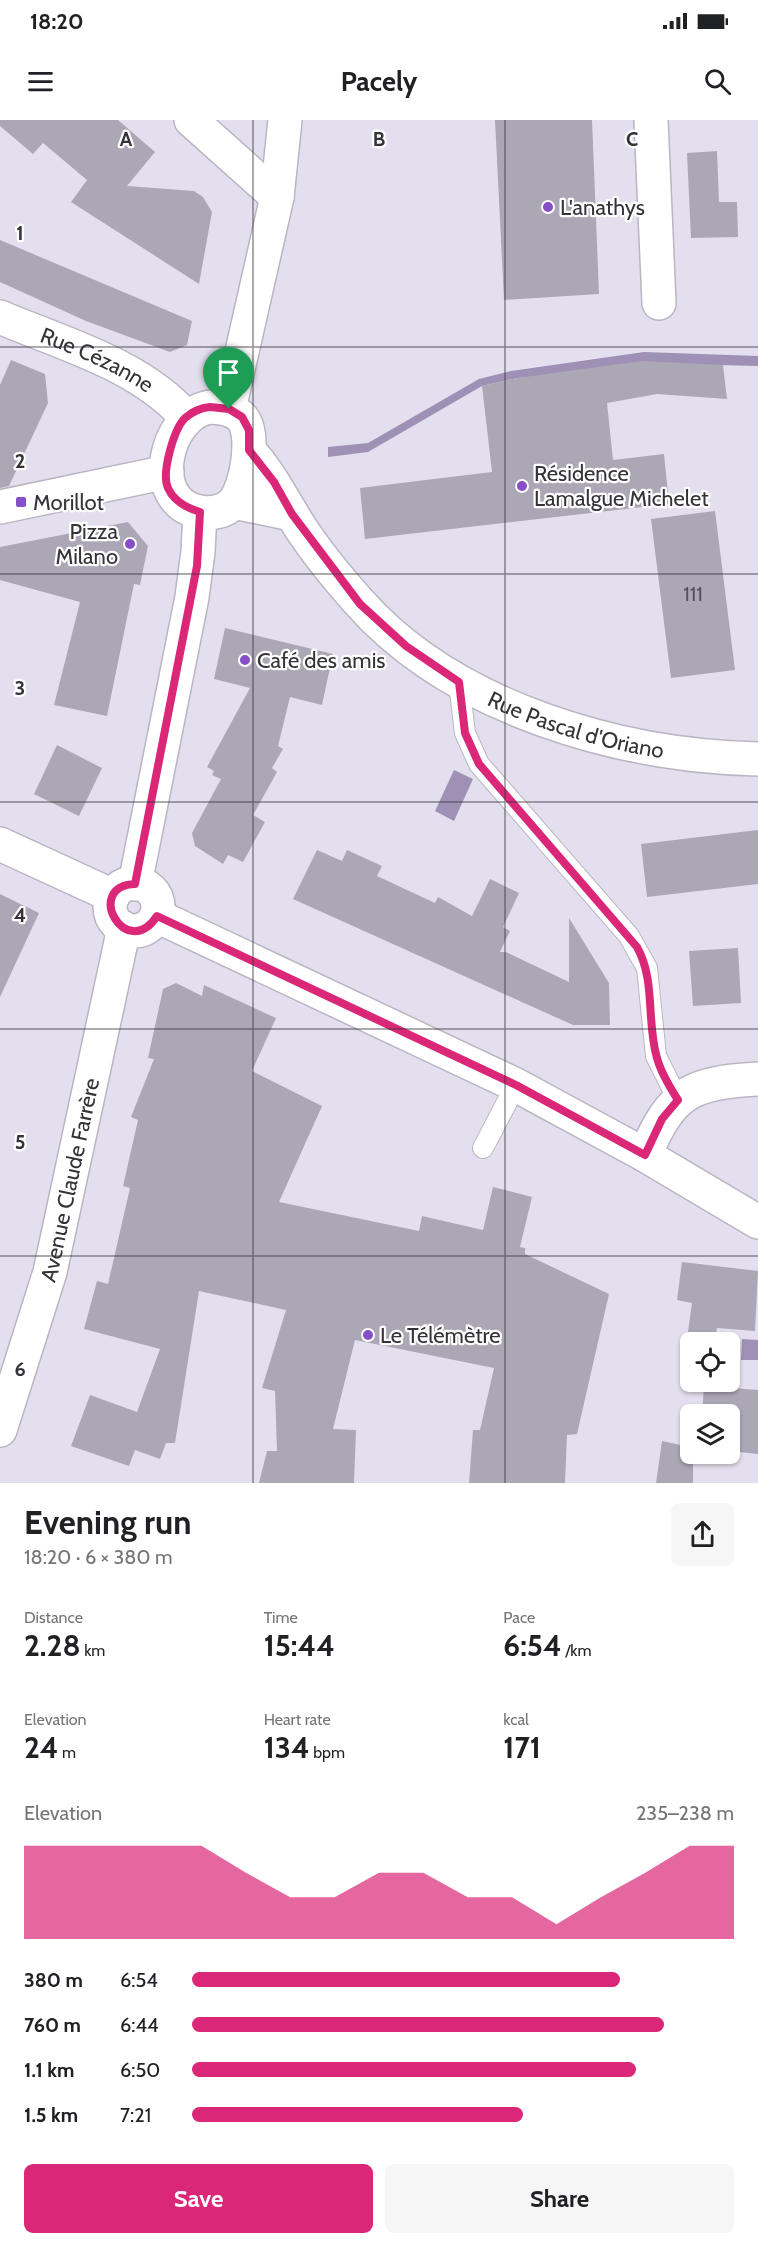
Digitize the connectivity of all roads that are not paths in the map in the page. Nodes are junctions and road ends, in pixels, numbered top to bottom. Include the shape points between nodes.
1 (191, 120) edge
2 (285, 120) edge
3 (651, 120) edge
4 (277, 197) junction
5 (659, 303) dead end
6 (0, 317) edge
7 (229, 409) junction
8 (186, 417) junction
9 (249, 450) junction
10 (167, 472) junction
11 (234, 502) junction
12 (0, 507) edge
13 (200, 512) junction
14 (292, 514) junction
15 (459, 682) junction
16 (758, 759) edge
17 (0, 844) edge
18 (124, 890) junction
19 (157, 916) junction
20 (124, 928) junction
21 (758, 1079) edge
22 (516, 1085) junction
23 (678, 1100) junction
24 (483, 1148) dead end
25 (645, 1155) junction
26 (758, 1222) edge
27 (0, 1430) edge

1 - 4 street
2 - 4 street
3 - 5 street
4 - 7 street
6 - 8 street, Rue Cézanne via 138,377 169,398
7 - 8 street via 198,409
7 - 9 street via 242,417 249,430
8 - 10 street via 178,426
9 - 11 street
9 - 14 street, Rue Pascal d'Oriano
10 - 12 street
10 - 13 street via 167,487 177,501
11 - 13 street via 219,511
11 - 14 street
13 - 18 street via 192,597
14 - 15 street, Rue Pascal d'Oriano via 360,604 406,646
15 - 16 street, Rue Pascal d'Oriano via 558,725 623,743
15 - 23 lane via 465,733 479,764 629,936 643,958 656,1056
17 - 18 street
18 - 19 street via 148,887 154,893
18 - 20 street via 111,911
19 - 20 street via 147,927 132,931
19 - 22 street
20 - 27 street, Avenue Claude Farrère via 50,1272
21 - 23 street via 704,1085
22 - 24 lane
22 - 25 street
23 - 25 street via 662,1119
25 - 26 street

